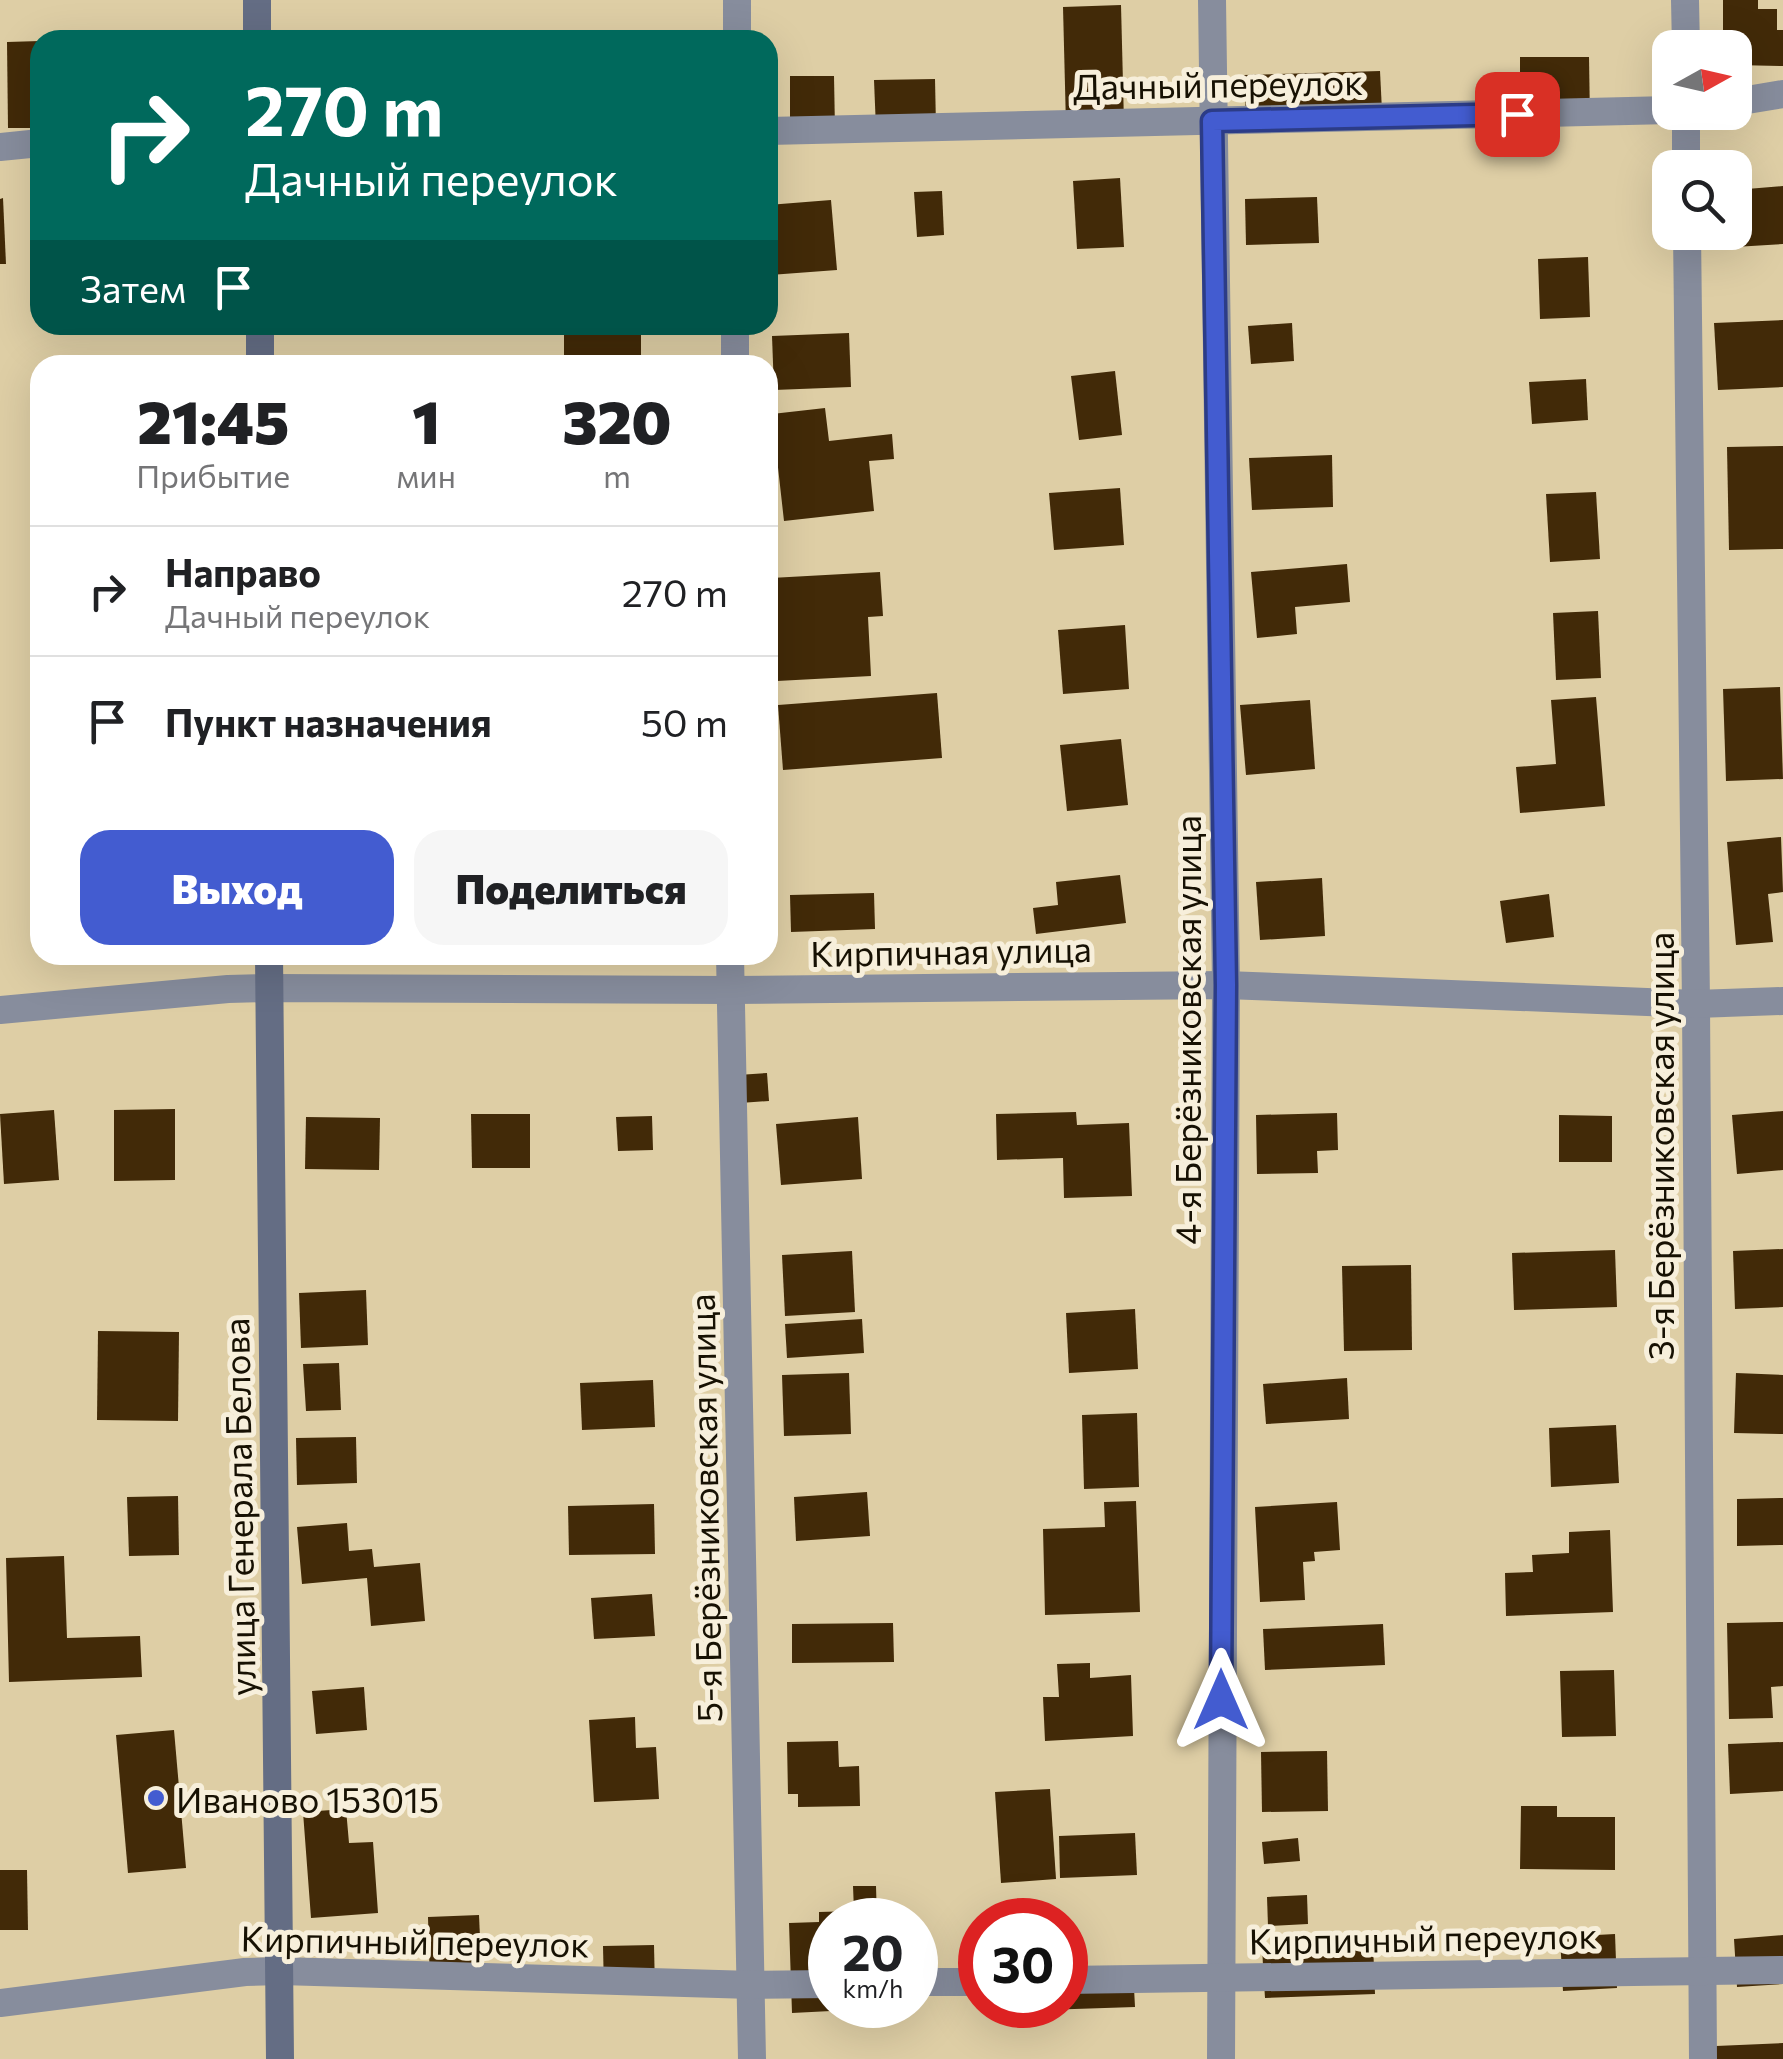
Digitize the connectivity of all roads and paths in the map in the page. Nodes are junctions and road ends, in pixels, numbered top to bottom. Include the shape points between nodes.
1 (257, 0) edge
2 (737, 0) edge
3 (1212, 0) edge
4 (1686, 0) edge
5 (257, 30) edge
6 (737, 30) edge
7 (1686, 30) edge
8 (1783, 94) edge
9 (1752, 99) edge
10 (1652, 110) edge
11 (1212, 121) junction
12 (778, 131) edge
13 (30, 144) edge
14 (0, 147) edge
15 (1687, 250) edge
16 (269, 965) edge
17 (730, 965) edge
18 (1226, 985) junction
19 (270, 988) junction
20 (730, 990) junction
21 (1783, 1001) edge
22 (1696, 1004) junction
23 (0, 1010) edge
24 (1702, 1970) junction
25 (1783, 1970) edge
26 (281, 1971) junction
27 (1220, 1978) junction
28 (1088, 1980) edge
29 (808, 1984) edge
30 (752, 1985) junction
31 (0, 2003) edge
32 (280, 2059) edge
33 (752, 2059) edge
34 (1221, 2059) edge
35 (1702, 2059) edge

1 - 5 main road
2 - 6 street
3 - 11 street, 4-я Берёзниковская улица
4 - 7 street
8 - 9 street
10 - 11 street, Дачный переулок
11 - 12 street, Дачный переулок
11 - 18 street, 4-я Берёзниковская улица
13 - 14 street
15 - 22 street, 3-я Берёзниковская улица
16 - 19 main road, улица Генерала Белова
17 - 20 street, 5-я Берёзниковская улица
18 - 20 street, Кирпичная улица
18 - 22 street, Кирпичная улица
18 - 27 street, 4-я Берёзниковская улица
19 - 20 street, Кирпичная улица
19 - 23 street, Кирпичная улица
19 - 26 main road, улица Генерала Белова
20 - 30 street, 5-я Берёзниковская улица
21 - 22 street, Кирпичная улица
22 - 24 street, 3-я Берёзниковская улица
24 - 25 street, Кирпичный переулок
24 - 27 street, Кирпичный переулок
24 - 35 street, 3-я Берёзниковская улица
26 - 30 street, Кирпичный переулок
26 - 31 street, Кирпичный переулок
26 - 32 main road, улица Генерала Белова
27 - 28 street, Кирпичный переулок
27 - 34 street, 4-я Берёзниковская улица
29 - 30 street, Кирпичный переулок
30 - 33 street, 5-я Берёзниковская улица

